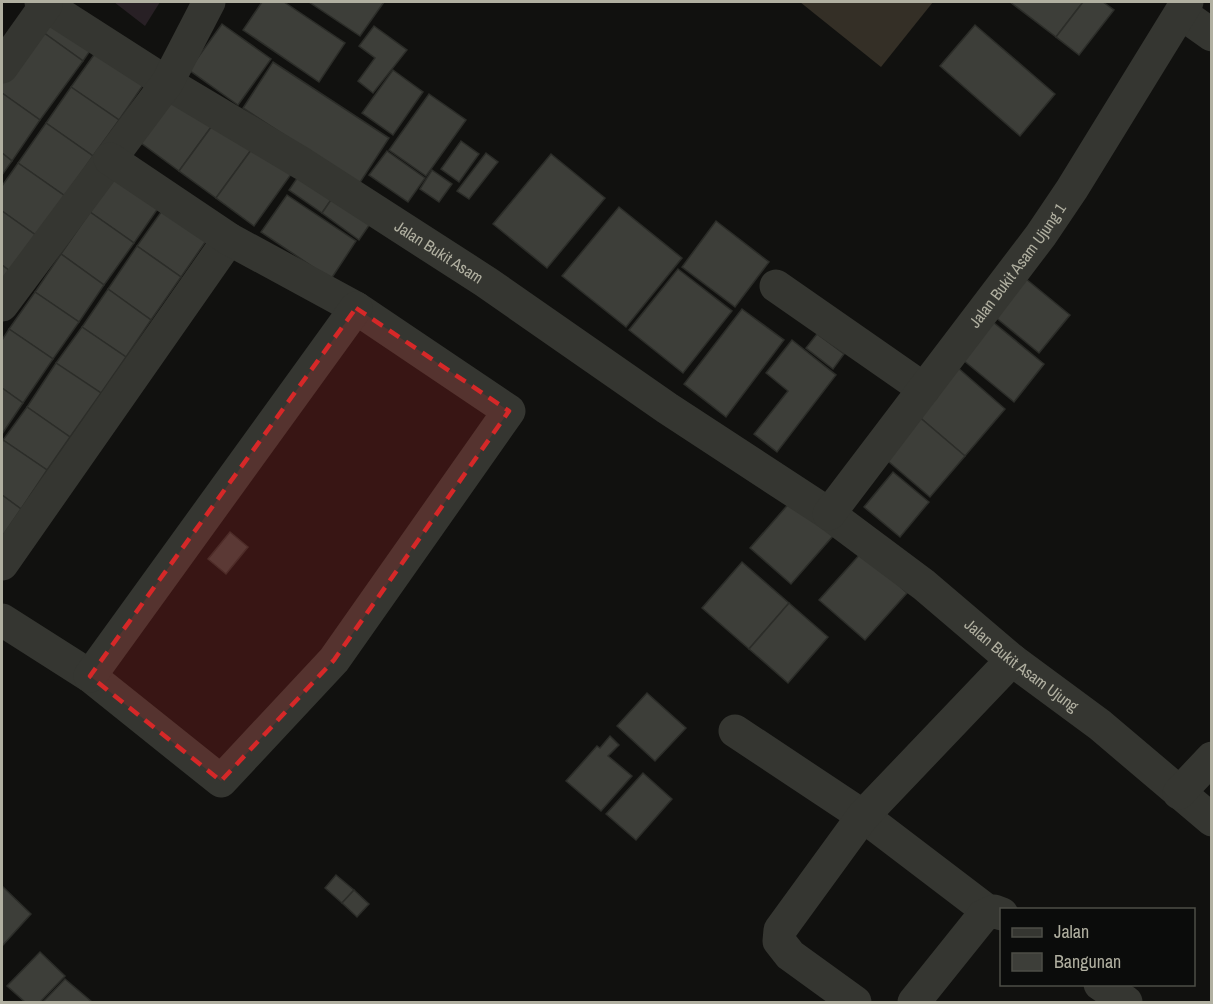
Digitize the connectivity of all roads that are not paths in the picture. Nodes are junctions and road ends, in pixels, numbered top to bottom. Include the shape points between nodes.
1 (209, 2) edge
2 (44, 3) edge
3 (1184, 7) edge
4 (1212, 35) edge
5 (2, 67) edge
6 (166, 83) junction
7 (110, 159) junction
8 (229, 239) junction
9 (776, 286) dead end
10 (2, 305) edge
11 (356, 308) junction
12 (924, 390) junction
13 (829, 514) junction
14 (2, 564) edge
15 (2, 620) edge
16 (1012, 660) junction
17 (90, 676) junction
18 (735, 731) dead end
19 (1212, 758) edge
20 (1179, 793) junction
21 (864, 816) junction
22 (1212, 820) edge
23 (995, 913) edge
24 (1103, 986) edge
25 (855, 1002) edge
26 (914, 1002) edge
27 (1126, 1002) edge

1 - 6 street
2 - 5 street
2 - 6 street, Jalan Bukit Asam
3 - 4 street
3 - 12 street, Jalan Bukit Asam Ujung 1 via 1060,208
6 - 7 street
6 - 13 street, Jalan Bukit Asam via 303,164 458,264
7 - 8 street
7 - 10 street
8 - 11 street
8 - 14 street
9 - 12 street
11 - 17 street
11 - 17 street via 509,411 334,660 221,781
12 - 13 street, Jalan Bukit Asam Ujung 1
13 - 16 street, Jalan Bukit Asam Ujung via 924,585
15 - 17 street
16 - 20 street, Jalan Bukit Asam Ujung via 1100,725
16 - 21 street
18 - 21 street
19 - 20 street
20 - 22 street, Jalan Bukit Asam Ujung
21 - 23 street
21 - 25 street via 789,915 780,930 779,941 790,955
23 - 26 street
24 - 27 street

